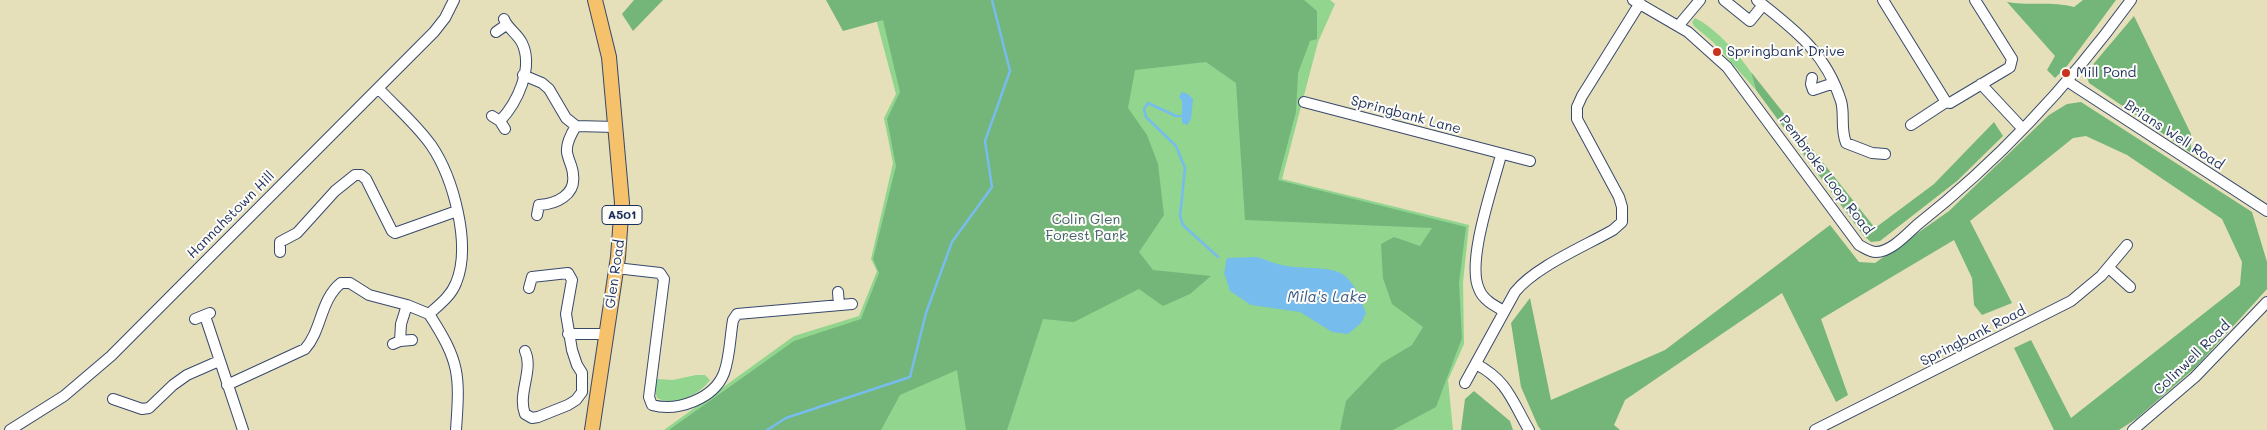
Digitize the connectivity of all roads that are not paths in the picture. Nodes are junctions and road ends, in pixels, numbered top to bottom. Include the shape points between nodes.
1 (454, 0) edge
2 (595, 0) edge
3 (1700, 0) edge
4 (1724, 0) edge
5 (1882, 0) edge
6 (1975, 0) edge
7 (2131, 0) edge
8 (1637, 2) edge
9 (1760, 2) edge
10 (1679, 26) junction
11 (496, 32) dead end
12 (523, 75) junction
13 (1812, 78) dead end
14 (2067, 81) junction
15 (1834, 83) junction
16 (1982, 84) junction
17 (379, 89) junction
18 (1304, 102) dead end
19 (1946, 102) junction
20 (499, 122) dead end
21 (1910, 125) dead end
22 (576, 126) junction
23 (616, 127) junction
24 (2022, 128) junction
25 (1885, 154) dead end
26 (1501, 155) junction
27 (1530, 161) dead end
28 (456, 211) junction
29 (2267, 211) edge
30 (537, 215) dead end
31 (2127, 245) dead end
32 (280, 252) dead end
33 (616, 268) junction
34 (2109, 268) junction
35 (2130, 287) dead end
36 (529, 288) dead end
37 (838, 292) dead end
38 (2267, 302) edge
39 (852, 304) dead end
40 (407, 305) junction
41 (839, 305) junction
42 (1504, 311) junction
43 (429, 314) junction
44 (195, 319) dead end
45 (568, 334) junction
46 (607, 334) junction
47 (412, 340) dead end
48 (525, 351) dead end
49 (219, 361) junction
50 (1476, 364) junction
51 (1465, 383) dead end
52 (227, 384) junction
53 (111, 398) dead end
54 (10, 430) edge
55 (243, 430) edge
56 (456, 430) edge
57 (592, 430) edge
58 (1529, 430) edge
59 (1815, 430) edge
60 (2134, 430) edge

1 - 17 street, Hannahstown Hill via 446,18
2 - 23 main road, Glen Road / A501 via 608,57
3 - 10 street
4 - 9 street via 1750,21
5 - 19 street
6 - 16 street via 2012,60 2007,70
7 - 14 street, Pembroke Loop Road
8 - 10 street, Pembroke Loop Road
8 - 42 street via 1582,96 1576,112 1581,128 1619,197 1622,222 1528,278
9 - 15 street via 1816,53
10 - 24 street, Pembroke Loop Road via 1727,68 1868,251 1877,252 1896,242 1944,204 1995,159
11 - 12 street via 505,22 513,29 523,45 526,61
12 - 20 street via 516,100
12 - 22 street via 549,89 566,118
13 - 15 street via 1813,90
14 - 24 street, Pembroke Loop Road
14 - 29 street, Brians Well Road
15 - 25 street via 1842,104 1841,130 1846,143 1871,157
16 - 19 street via 1953,102
16 - 24 street
17 - 28 street via 421,132 437,154 449,182
17 - 54 street, Hannahstown Hill via 89,376 52,405
18 - 26 street, Springbank Lane
19 - 21 street
22 - 23 street
22 - 30 street via 567,152 574,176 572,187 561,200 540,205
23 - 33 main road, Glen Road / A501 via 622,203
26 - 27 street, Springbank Lane
26 - 42 street via 1474,265 1479,290
28 - 32 street via 395,233 366,179 356,174 297,233 280,242
28 - 43 street via 463,252 456,283 444,301
31 - 34 street, Springbank Road
33 - 41 street via 660,273 664,279 649,397 656,406 691,404 717,385 726,367 733,320 737,314
33 - 46 main road, Glen Road / A501
34 - 35 street
34 - 59 street, Springbank Road via 2085,291 2063,305
36 - 45 street via 532,277 568,273 572,280 566,314
37 - 41 street
38 - 60 street, Colinwell Road via 2195,376
39 - 41 street
40 - 43 street
40 - 47 street via 396,342
40 - 52 street via 369,295 350,283 341,283 328,298 312,341 305,349
42 - 50 street
43 - 56 street via 447,343 455,364 459,384
44 - 49 street via 208,314
45 - 46 street
45 - 48 street via 576,365 582,373 582,392 568,405 538,418 525,414 522,407 528,358
46 - 57 main road, Glen Road / A501
49 - 52 street
49 - 53 street via 187,375 149,408 142,409
50 - 51 street
50 - 58 street via 1504,384
52 - 55 street

